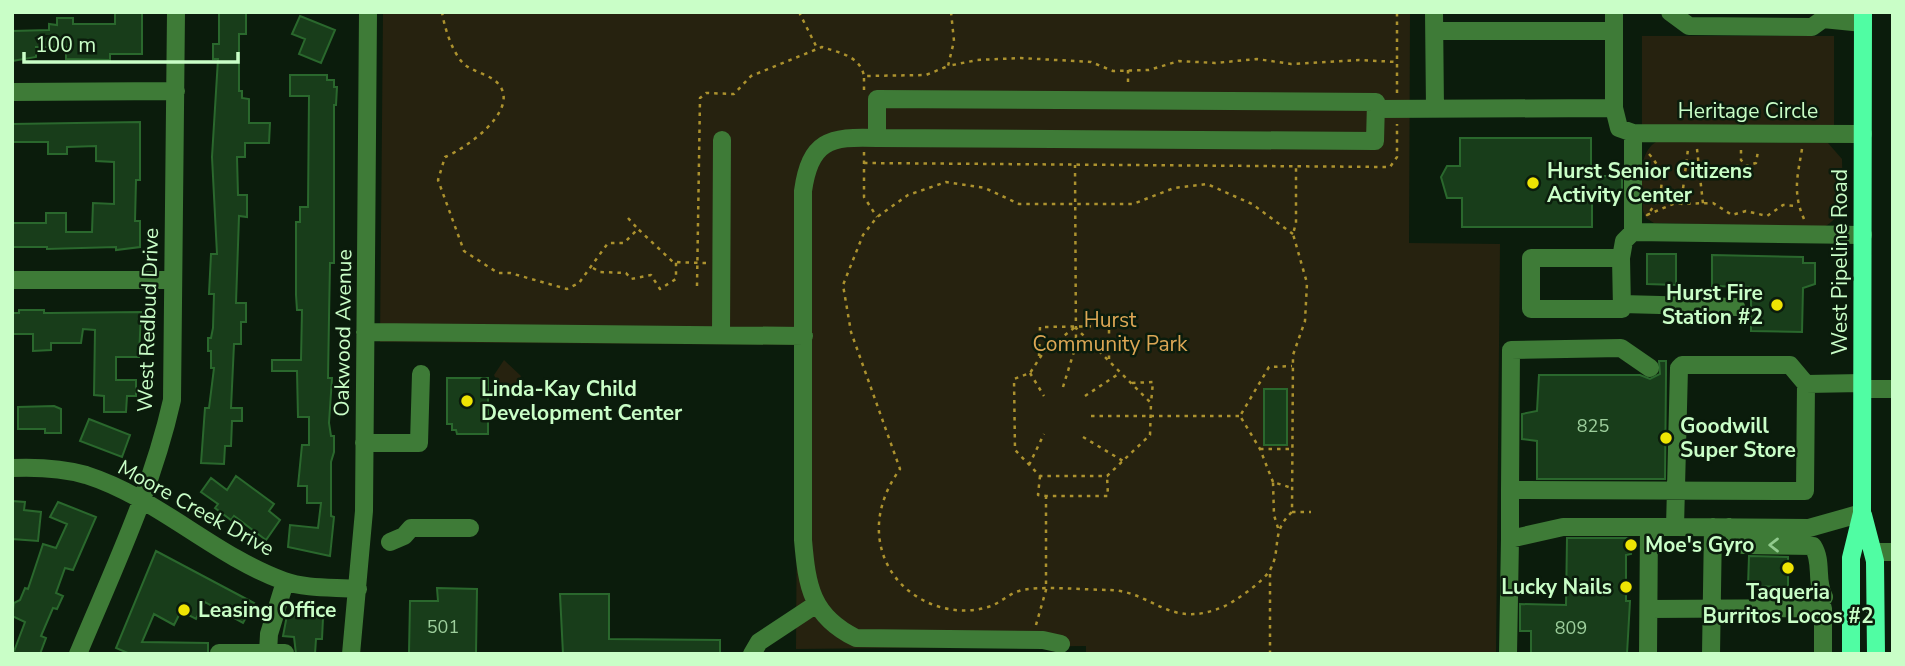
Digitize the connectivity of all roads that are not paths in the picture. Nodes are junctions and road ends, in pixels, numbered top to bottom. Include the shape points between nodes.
1 (176, 12) edge
2 (368, 12) edge
3 (1434, 12) edge
4 (1614, 12) edge
5 (1670, 12) edge
6 (1679, 12) edge
7 (1823, 16) edge
8 (1863, 18) edge
9 (1434, 31) junction
10 (1614, 31) junction
11 (176, 91) junction
12 (12, 92) edge
13 (1614, 108) junction
14 (1376, 109) junction
15 (1435, 109) junction
16 (1633, 133) junction
17 (1863, 134) junction
18 (870, 138) junction
19 (722, 140) dead end
20 (1633, 232) junction
21 (1863, 234) junction
22 (1620, 258) junction
23 (12, 280) edge
24 (173, 280) junction
25 (1622, 304) junction
26 (1736, 307) dead end
27 (365, 332) junction
28 (721, 335) junction
29 (804, 336) junction
30 (1665, 368) junction
31 (421, 374) dead end
32 (1806, 384) junction
33 (1862, 386) junction
34 (1893, 389) edge
35 (365, 443) junction
36 (12, 468) edge
37 (1510, 490) junction
38 (1676, 490) junction
39 (142, 501) junction
40 (1862, 513) junction
41 (1649, 527) junction
42 (1675, 527) junction
43 (1721, 527) junction
44 (470, 528) dead end
45 (1809, 528) junction
46 (1510, 539) junction
47 (390, 542) dead end
48 (1873, 552) junction
49 (1893, 552) edge
50 (285, 582) junction
51 (358, 589) junction
52 (1824, 603) junction
53 (815, 605) junction
54 (1649, 609) junction
55 (1712, 609) junction
56 (1064, 650) edge
57 (219, 653) edge
58 (276, 653) edge
59 (78, 654) edge
60 (351, 654) edge
61 (752, 654) edge
62 (1508, 654) edge
63 (1648, 654) edge
64 (1711, 654) edge
65 (1823, 654) edge
66 (1851, 654) edge
67 (1876, 654) edge

1 - 11 street, West Redbud Drive
2 - 27 street, Oakwood Avenue
3 - 9 street
4 - 10 street
5 - 7 street via 1689,26 1812,27
6 - 7 street via 1695,20
7 - 8 street
8 - 17 main road, West Pipeline Road
9 - 10 street
9 - 15 street
10 - 13 street
11 - 12 street
11 - 24 street, West Redbud Drive
13 - 15 street
13 - 16 street via 1619,128
14 - 15 street
14 - 18 street via 1375,141
14 - 18 street via 1376,102 877,99
16 - 17 street, Heritage Circle
16 - 20 street
17 - 21 main road, West Pipeline Road
18 - 29 street via 835,139 814,151 806,169
19 - 28 street
20 - 21 street
20 - 22 street via 1624,241
21 - 33 main road, West Pipeline Road
22 - 25 street
22 - 25 street via 1531,258 1531,309 1622,309
23 - 24 street
24 - 39 street, West Redbud Drive via 172,400
25 - 26 street
27 - 28 street
27 - 35 street, Oakwood Avenue
28 - 29 street
29 - 53 street via 803,540
30 - 32 street via 1790,365
30 - 37 street via 1620,348 1511,350
30 - 38 street
31 - 35 street via 419,443
32 - 33 street
32 - 38 street via 1805,491
33 - 34 street
33 - 40 main road, West Pipeline Road
35 - 51 street, Oakwood Avenue
36 - 39 street, Moore Creek Drive via 61,469 87,475
37 - 38 street
37 - 46 street
38 - 42 street
39 - 50 street, Moore Creek Drive
39 - 59 street, West Redbud Drive
40 - 45 street
40 - 48 main road, West Pipeline Road
40 - 66 main road, West Pipeline Road via 1851,558
41 - 42 street
41 - 46 street via 1563,527
41 - 54 street
42 - 43 street
43 - 45 street
52 -> 43 street via 1813,546 1743,545
43 - 55 street
44 - 47 street via 411,528
45 - 52 street via 1823,552
46 - 62 street
48 - 49 street
48 - 67 main road, West Pipeline Road
50 - 51 street, Moore Creek Drive
50 - 58 street via 269,634
51 - 60 street, Oakwood Avenue
52 - 55 street
52 - 65 street
53 - 56 street via 856,638 1032,640
53 - 61 street via 759,642
54 - 55 street
54 - 63 street
55 - 64 street
57 - 58 street

